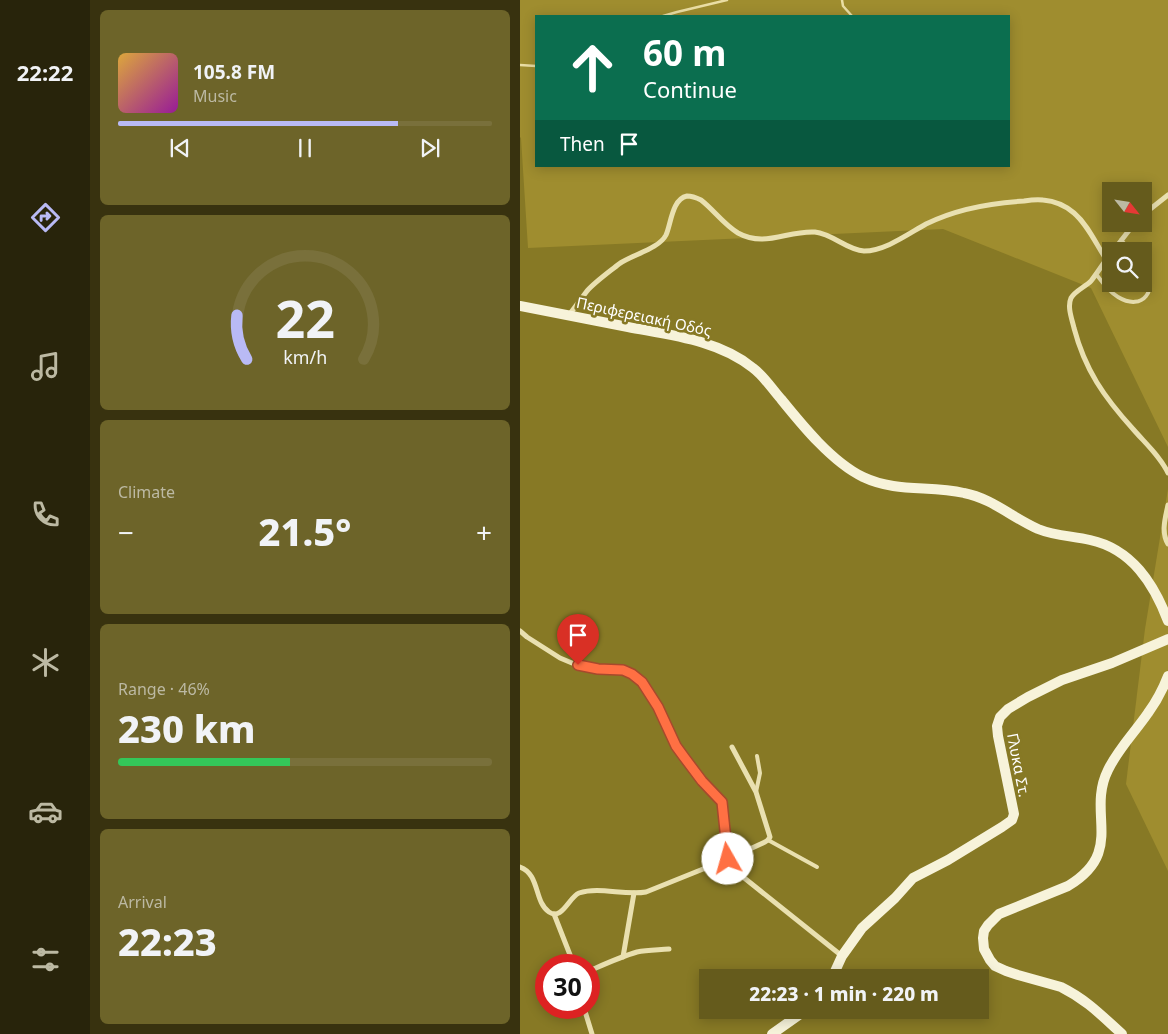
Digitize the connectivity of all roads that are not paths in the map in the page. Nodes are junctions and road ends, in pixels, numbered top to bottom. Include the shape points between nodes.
1 (1168, 194) edge
2 (1152, 207) edge
3 (1128, 232) edge
4 (1121, 240) edge
5 (1102, 252) edge
6 (1102, 265) edge
7 (1096, 274) junction
8 (1102, 280) edge
9 (1113, 292) edge
10 (1149, 292) edge
11 (520, 306) edge
12 (569, 315) junction
13 (1168, 473) edge
14 (1168, 505) edge
15 (1168, 544) edge
16 (1168, 621) edge
17 (520, 631) edge
18 (1168, 639) edge
19 (1167, 681) edge
20 (732, 748) dead end
21 (757, 756) dead end
22 (756, 792) junction
23 (768, 840) junction
24 (725, 860) junction
25 (520, 867) edge
26 (817, 868) dead end
27 (634, 893) junction
28 (554, 914) junction
29 (669, 949) dead end
30 (570, 954) edge
31 (842, 956) junction
32 (623, 957) junction
33 (600, 966) edge
34 (836, 969) edge
35 (587, 1019) edge
36 (793, 1019) edge
37 (592, 1034) edge
38 (772, 1034) edge
39 (1122, 1034) edge

1 - 2 street
3 - 4 street
5 - 12 street via 1074,212 1042,200 1007,202 942,216 886,246 866,251 813,232 768,239 745,236 716,216 700,199 689,196 676,205 667,232 658,244 620,263 588,290
6 - 7 street
7 - 8 lane
7 - 13 street via 1070,301 1078,345 1102,392 1154,451
9 - 10 lane via 1124,300 1135,302
11 - 12 main road, Περιφερειακή Οδός
12 - 16 main road, Περιφερειακή Οδός via 679,337 711,345 733,355 760,374 838,460 876,482 901,488 970,494 1053,534 1110,546 1140,571 1154,590
14 - 15 street via 1164,532
17 - 24 street via 572,663 623,670 638,678 658,707 676,746 696,775 722,802
18 - 31 main road, Γλυκα Στ. via 1062,680 1004,713 997,726 1014,814 1012,820 913,878 862,928
19 - 39 main road via 1108,770 1101,795 1101,842 1092,863 1077,881 1068,886 999,914 984,931 983,938 984,949 996,966 1068,990 1098,1010
20 - 22 street
21 - 22 lane via 760,773
22 - 23 street via 770,835
23 - 24 street
23 - 26 lane
24 - 27 street via 646,892
24 - 31 street
25 - 28 street via 528,872 545,908
27 - 28 street via 599,891 577,894
27 - 32 street
28 - 30 street
29 - 32 street via 637,952
31 - 34 main road, Γλυκα Στ.
32 - 33 street
35 - 37 street
36 - 38 main road

